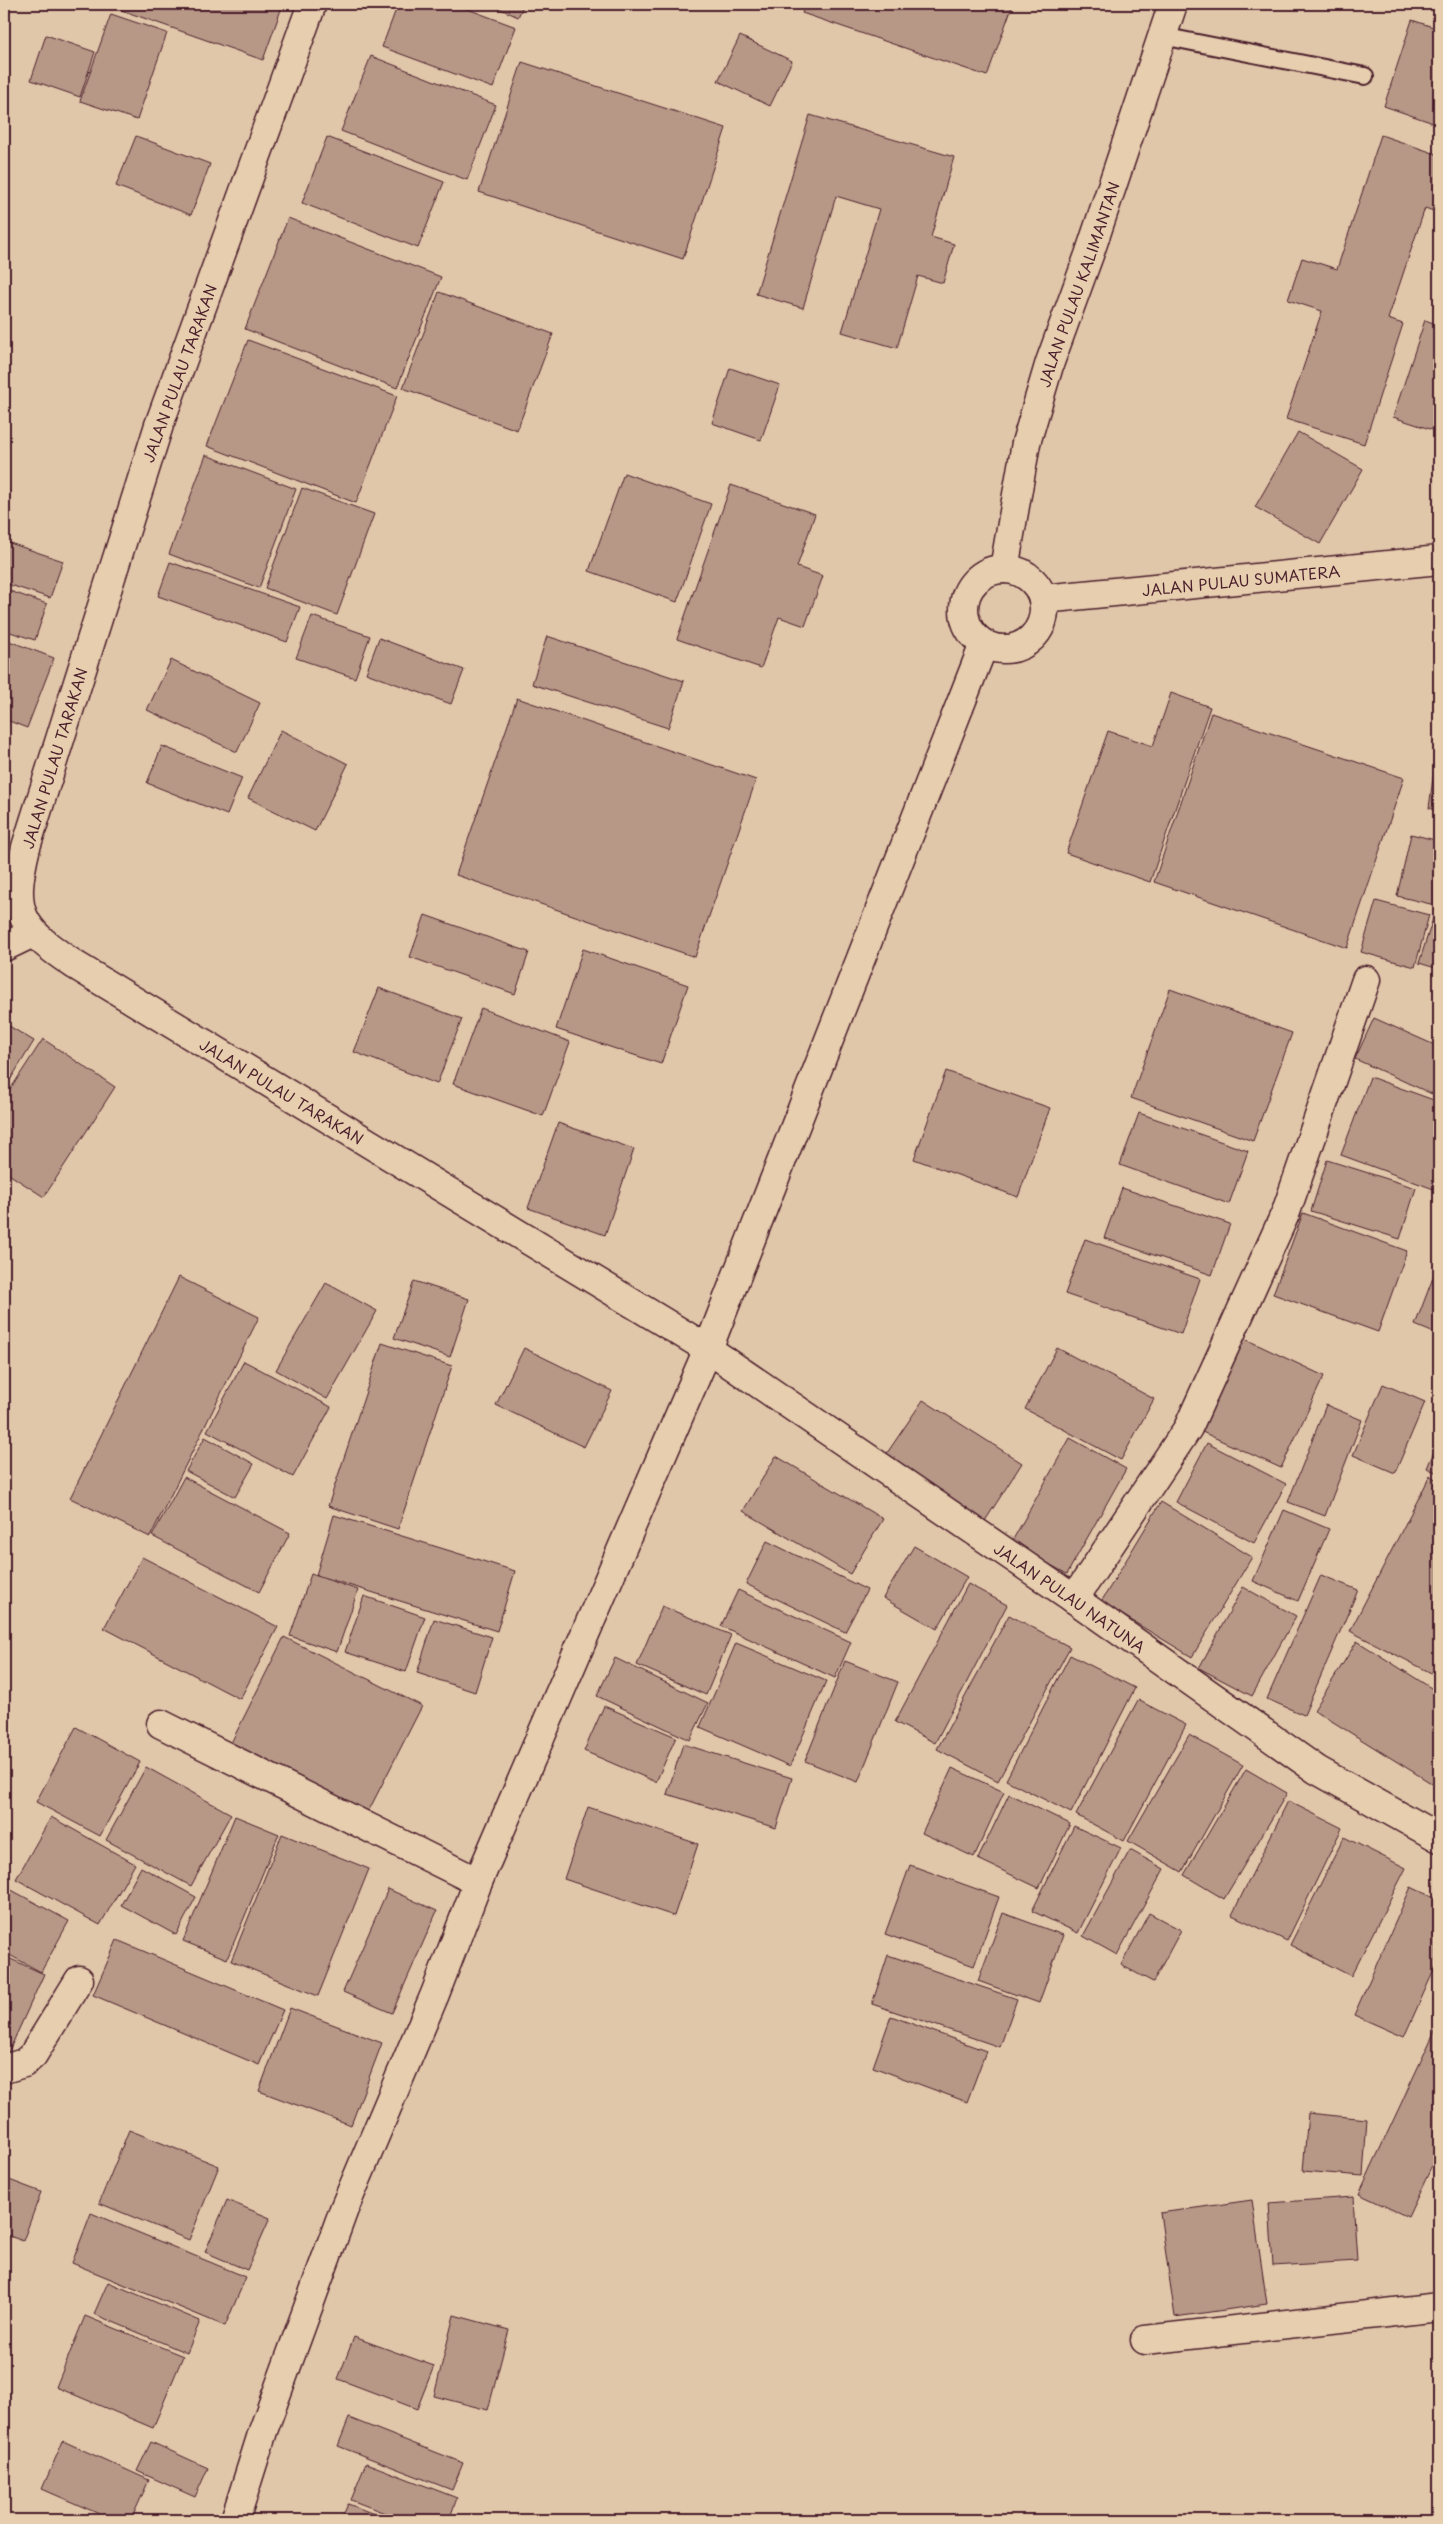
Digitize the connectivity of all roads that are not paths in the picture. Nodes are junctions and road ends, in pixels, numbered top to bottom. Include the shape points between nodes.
1 (312, 4) edge
2 (1173, 4) edge
3 (1162, 36) junction
4 (1365, 76) dead end
5 (1439, 560) edge
6 (1004, 569) junction
7 (1043, 598) junction
8 (984, 644) junction
9 (34, 933) junction
10 (4, 947) edge
11 (1366, 980) dead end
12 (708, 1348) junction
13 (1074, 1599) junction
14 (161, 1724) dead end
15 (1439, 1838) edge
16 (478, 1882) junction
17 (79, 1980) dead end
18 (4, 2069) edge
19 (1439, 2307) edge
20 (1145, 2340) dead end
21 (235, 2520) edge

1 - 9 main road, JALAN PULAU TARAKAN via 159,425 26,847 18,879 18,901 23,920
2 - 3 main road, JALAN PULAU KALIMANTAN
3 - 4 lane
3 - 6 main road, JALAN PULAU KALIMANTAN via 1050,362 1026,443
5 - 7 main road, JALAN PULAU SUMATERA
6 - 7 main road via 1017,571 1029,578
6 - 8 main road via 980,577 966,599 967,625
7 - 8 main road via 1042,626 1034,636 1010,649
8 - 12 main road
9 - 10 main road
9 - 12 main road, JALAN PULAU TARAKAN via 74,965
11 - 13 main road via 1286,1212 1188,1428
12 - 13 main road, JALAN PULAU NATUNA
12 - 16 main road
13 - 15 main road, JALAN PULAU NATUNA via 1317,1770
14 - 16 main road
16 - 21 main road via 435,1994 344,2209 263,2431
17 - 18 main road via 34,2056
19 - 20 main road

